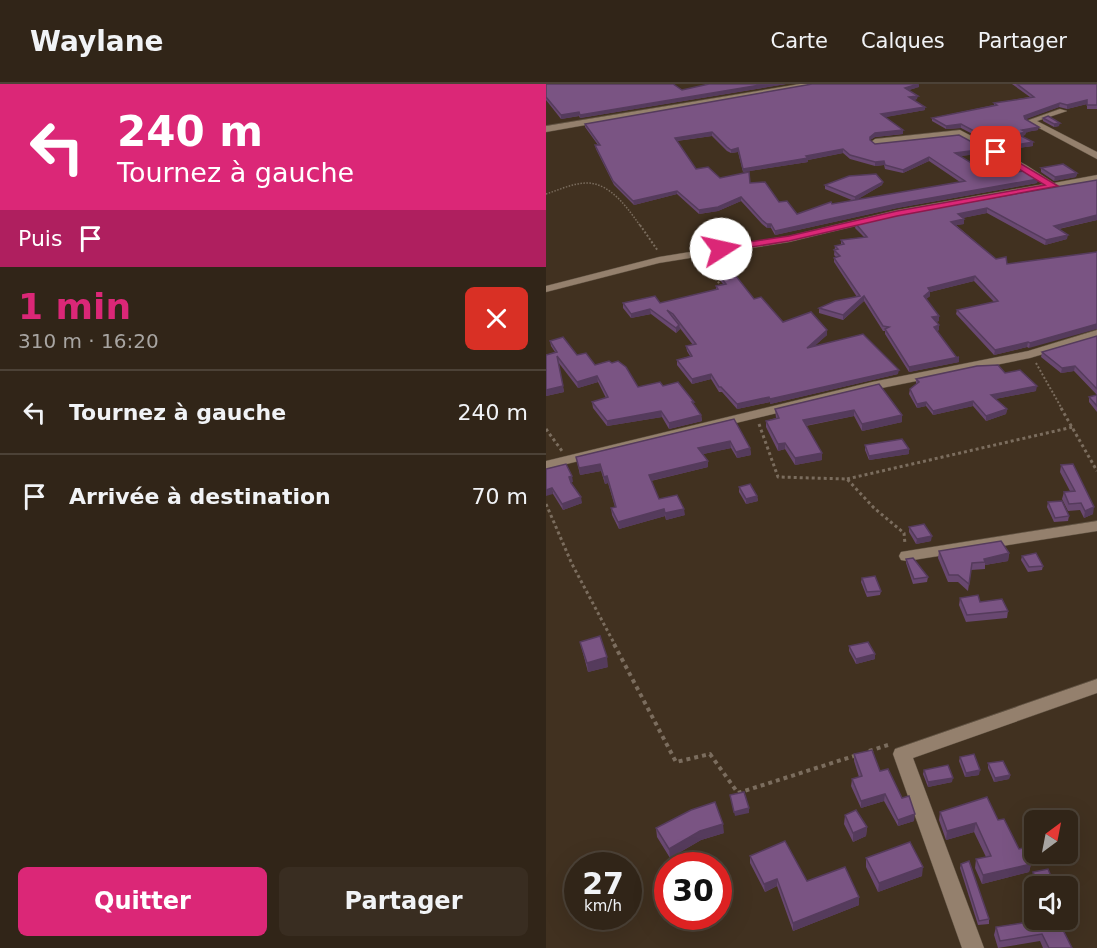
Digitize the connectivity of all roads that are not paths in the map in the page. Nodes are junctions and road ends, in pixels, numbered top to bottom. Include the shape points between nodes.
1 (814, 84) edge
2 (1063, 111) dead end
3 (546, 129) edge
4 (876, 142) edge
5 (1097, 156) edge
6 (1097, 178) edge
7 (1053, 186) junction
8 (546, 289) edge
9 (1097, 334) edge
10 (546, 465) edge
11 (1097, 526) edge
12 (907, 556) edge
13 (1097, 686) edge
14 (973, 948) edge

1 - 3 street
2 - 5 street via 1030,121
4 - 7 street via 960,134
6 - 7 street
7 - 8 street via 665,259
9 - 10 street via 1030,354 872,386
11 - 12 street
13 - 14 street via 902,754

